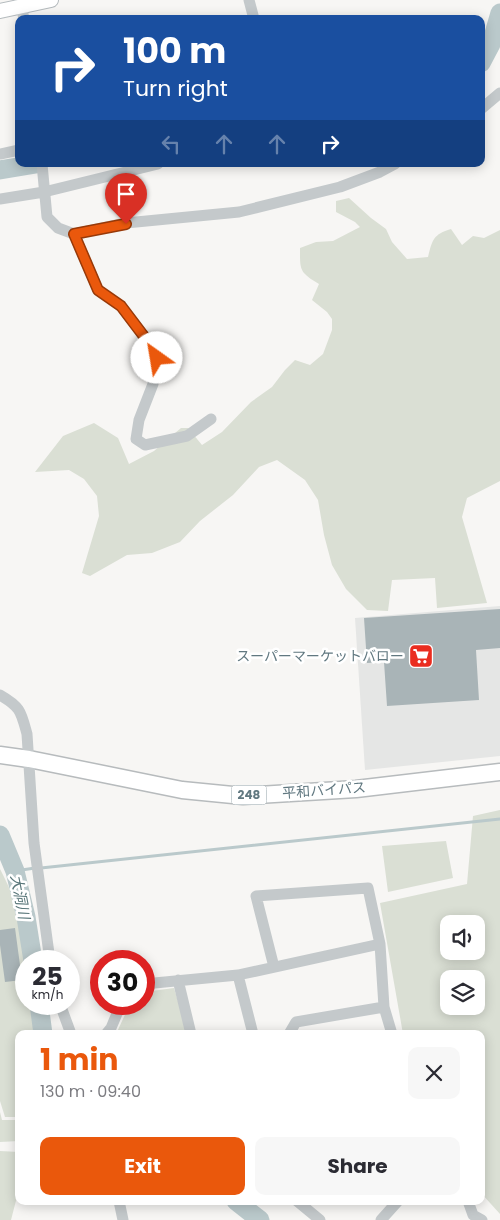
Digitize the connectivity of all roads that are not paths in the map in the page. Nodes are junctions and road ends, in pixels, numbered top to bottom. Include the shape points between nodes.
1 (51, 0) edge
2 (249, 0) edge
3 (22, 9) edge
4 (0, 11) edge
5 (253, 15) edge
6 (500, 93) edge
7 (485, 106) edge
8 (15, 151) edge
9 (0, 154) edge
10 (42, 167) edge
11 (146, 167) edge
12 (389, 167) edge
13 (44, 192) junction
14 (0, 199) edge
15 (74, 234) junction
16 (211, 419) dead end
17 (0, 695) edge
18 (0, 755) edge
19 (29, 759) junction
20 (500, 772) edge
21 (380, 944) junction
22 (49, 950) edge
23 (274, 967) junction
24 (238, 975) junction
25 (178, 980) junction
26 (155, 983) edge
27 (384, 1008) junction
28 (64, 1015) edge
29 (116, 1015) edge
30 (70, 1030) edge
31 (109, 1030) edge
32 (191, 1030) edge
33 (252, 1030) edge
34 (291, 1030) edge
35 (391, 1030) edge
36 (120, 1205) edge
37 (302, 1205) edge
38 (394, 1205) edge
39 (469, 1205) edge
40 (474, 1218) edge
41 (123, 1220) edge
42 (320, 1220) edge
43 (381, 1220) edge

1 - 3 main road
2 - 5 street
3 - 4 main road
6 - 7 street
8 - 9 street
10 - 13 street
11 - 13 street
12 - 15 street via 340,187 239,212 126,224
13 - 14 street
13 - 15 street via 47,217 58,228
15 - 16 street via 98,290 121,306 157,358 153,384 139,420 136,439 145,446 187,436
17 - 19 street via 15,704 22,718
18 - 19 highway, 平和バイパス / 248
19 - 20 highway, 平和バイパス / 248 via 182,790 243,796 356,789
19 - 22 street via 34,844
21 - 23 street
21 - 23 street via 368,888 256,896
21 - 27 street
23 - 24 street
24 - 25 street
24 - 33 street
25 - 26 street
25 - 32 street
27 - 34 street via 296,1022
27 - 35 street
28 - 30 street
29 - 31 street
36 - 41 street
37 - 42 street
38 - 43 street
39 - 40 street

